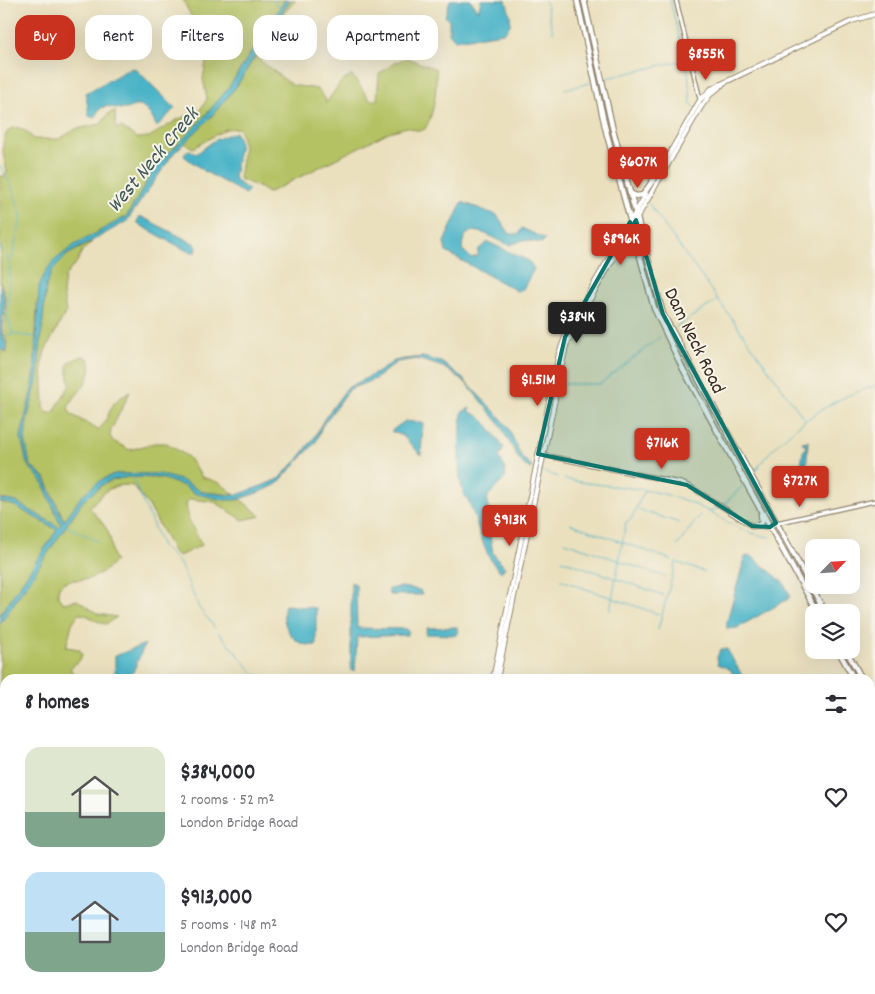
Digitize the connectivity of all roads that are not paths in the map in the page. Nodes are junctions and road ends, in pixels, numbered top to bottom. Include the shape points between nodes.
1 (577, 0) edge
2 (584, 0) edge
3 (676, 0) edge
4 (875, 14) edge
5 (727, 81) junction
6 (699, 102) junction
7 (687, 132) junction
8 (657, 174) junction
9 (630, 194) junction
10 (635, 213) junction
11 (636, 220) junction
12 (630, 222) junction
13 (632, 228) junction
14 (637, 247) junction
15 (620, 250) junction
16 (540, 455) junction
17 (749, 488) junction
18 (875, 501) edge
19 (776, 523) junction
20 (752, 526) junction
21 (770, 527) junction
22 (813, 604) edge
23 (821, 604) edge
24 (843, 659) edge
25 (851, 659) edge
26 (493, 674) edge
27 (498, 674) edge
28 (851, 674) edge
29 (859, 674) edge

1 - 12 main road, Dam Neck Road
2 - 9 main road, Dam Neck Road
3 - 6 street
4 - 5 main road via 852,20
5 - 6 main road via 711,89
5 - 7 main road via 707,99
6 - 7 main road
6 - 8 main road
7 - 11 main road
8 - 9 main road via 642,195
8 - 10 main road
9 - 10 main road, Dam Neck Road
10 - 11 main road, Dam Neck Road
10 - 12 main road
11 - 13 main road
11 - 19 main road, Dam Neck Road via 667,323
12 - 13 main road, Dam Neck Road
12 - 16 main road via 565,337 557,359
13 - 14 main road, Dam Neck Road
13 - 15 main road
14 - 15 main road via 628,244
14 - 17 main road, Dam Neck Road via 661,325
15 - 16 main road via 566,346
16 - 20 street via 687,485
16 - 26 main road
16 - 27 main road
17 - 20 main road via 763,519 759,525
17 - 21 main road, Dam Neck Road
18 - 19 street
19 - 21 street
19 - 23 main road, Dam Neck Road
20 - 21 street
21 - 22 main road, Dam Neck Road
24 - 28 main road
25 - 29 main road

